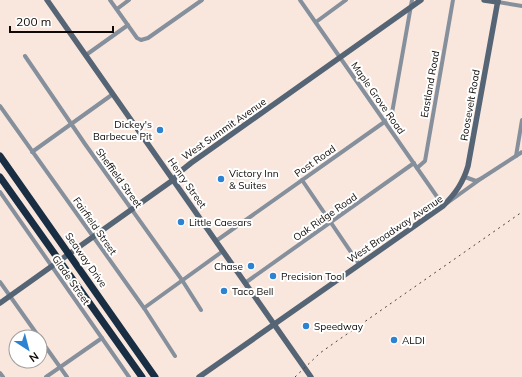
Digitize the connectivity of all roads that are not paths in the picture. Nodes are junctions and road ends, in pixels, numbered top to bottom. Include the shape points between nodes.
1 (47, 0) edge
2 (110, 0) edge
3 (129, 0) edge
4 (202, 0) edge
5 (300, 0) edge
6 (346, 0) edge
7 (412, 0) edge
8 (421, 0) edge
9 (454, 0) edge
10 (484, 0) edge
11 (498, 1) edge
12 (522, 6) edge
13 (410, 8) junction
14 (117, 9) junction
15 (316, 22) junction
16 (128, 25) junction
17 (86, 55) junction
18 (25, 56) dead end
19 (340, 58) junction
20 (113, 94) junction
21 (0, 106) edge
22 (522, 120) edge
23 (385, 122) junction
24 (72, 124) junction
25 (32, 152) junction
26 (522, 152) edge
27 (0, 156) edge
28 (516, 157) junction
29 (414, 163) junction
30 (417, 168) junction
31 (0, 177) edge
32 (465, 177) junction
33 (482, 178) junction
34 (173, 180) junction
35 (302, 180) junction
36 (0, 192) edge
37 (18, 203) junction
38 (443, 206) junction
39 (132, 210) junction
40 (331, 223) junction
41 (93, 237) junction
42 (216, 241) junction
43 (62, 245) junction
44 (223, 251) junction
45 (69, 254) junction
46 (60, 260) junction
47 (359, 264) junction
48 (52, 266) junction
49 (182, 280) junction
50 (0, 282) edge
51 (245, 283) junction
52 (10, 296) junction
53 (0, 303) edge
54 (144, 308) junction
55 (201, 310) dead end
56 (111, 315) junction
57 (274, 324) junction
58 (33, 329) edge
59 (102, 338) junction
60 (48, 350) edge
61 (175, 356) dead end
62 (60, 367) junction
63 (0, 373) edge
64 (3, 377) edge
65 (46, 377) edge
66 (67, 377) edge
67 (129, 377) edge
68 (142, 377) edge
69 (155, 377) edge
70 (199, 377) edge
71 (311, 377) edge

1 - 17 street, Henry Street
2 - 14 street
3 - 14 street
4 - 16 street via 144,40 139,40
5 - 15 street, Maple Grove Road
6 - 15 street
7 - 13 street
8 - 13 street, West Summit Avenue
9 - 30 street, Eastland Road via 424,161
10 - 11 street
11 - 12 street
11 - 32 street, Roosevelt Road
13 - 19 street, West Summit Avenue
13 - 23 street via 392,113
14 - 16 street
15 - 19 street, Maple Grove Road
16 - 17 street
17 - 20 street, Henry Street
18 - 24 street, Sheffield Street
19 - 23 street, Maple Grove Road
19 - 34 street, West Summit Avenue via 191,163
20 - 24 street
20 - 34 street, Henry Street
21 - 25 street, Fairfield Street
22 - 28 street
23 - 29 street, Maple Grove Road
23 - 35 street, Post Road
24 - 25 street
24 - 39 street, Sheffield Street
25 - 41 street, Fairfield Street
26 - 28 street, West Broadway Avenue
27 - 43 highway, Seaway Drive
28 - 33 street, West Broadway Avenue
29 - 30 street, Maple Grove Road
29 - 40 street, Oak Ridge Road
30 - 38 street, Maple Grove Road
31 - 37 highway
32 - 33 street via 476,181
32 - 38 street, Roosevelt Road via 460,187
33 - 38 street, West Broadway Avenue
34 - 39 street, West Summit Avenue
34 - 42 street, Henry Street
35 - 40 street
35 - 42 street, Post Road
36 - 48 street, Glade Street
37 - 43 highway via 18,194 23,194
37 - 46 highway
38 - 47 street, West Broadway Avenue
39 - 41 street, West Summit Avenue
39 - 49 street, Sheffield Street
40 - 47 street
40 - 51 street, Oak Ridge Road
41 - 45 street, West Summit Avenue
41 - 54 street, Fairfield Street
42 - 44 street, Henry Street
43 - 45 highway, Seaway Drive
44 - 49 street
44 - 51 street, Henry Street
45 - 46 street, West Summit Avenue
45 - 56 highway, Seaway Drive
46 - 48 street, West Summit Avenue
46 - 56 highway via 104,319
46 - 68 highway
47 - 57 street, West Broadway Avenue
48 - 52 street, West Summit Avenue
48 - 59 street, Glade Street
49 - 54 street
49 - 55 street, Sheffield Street
50 - 52 street
51 - 57 street, Henry Street
52 - 53 street, West Summit Avenue
52 - 58 street
54 - 61 street, Fairfield Street
56 - 69 highway, Seaway Drive
57 - 70 street, West Broadway Avenue
57 - 71 street, Henry Street
59 - 62 street
59 - 67 street, Glade Street
60 - 62 street
62 - 65 street
62 - 66 street
63 - 64 street

